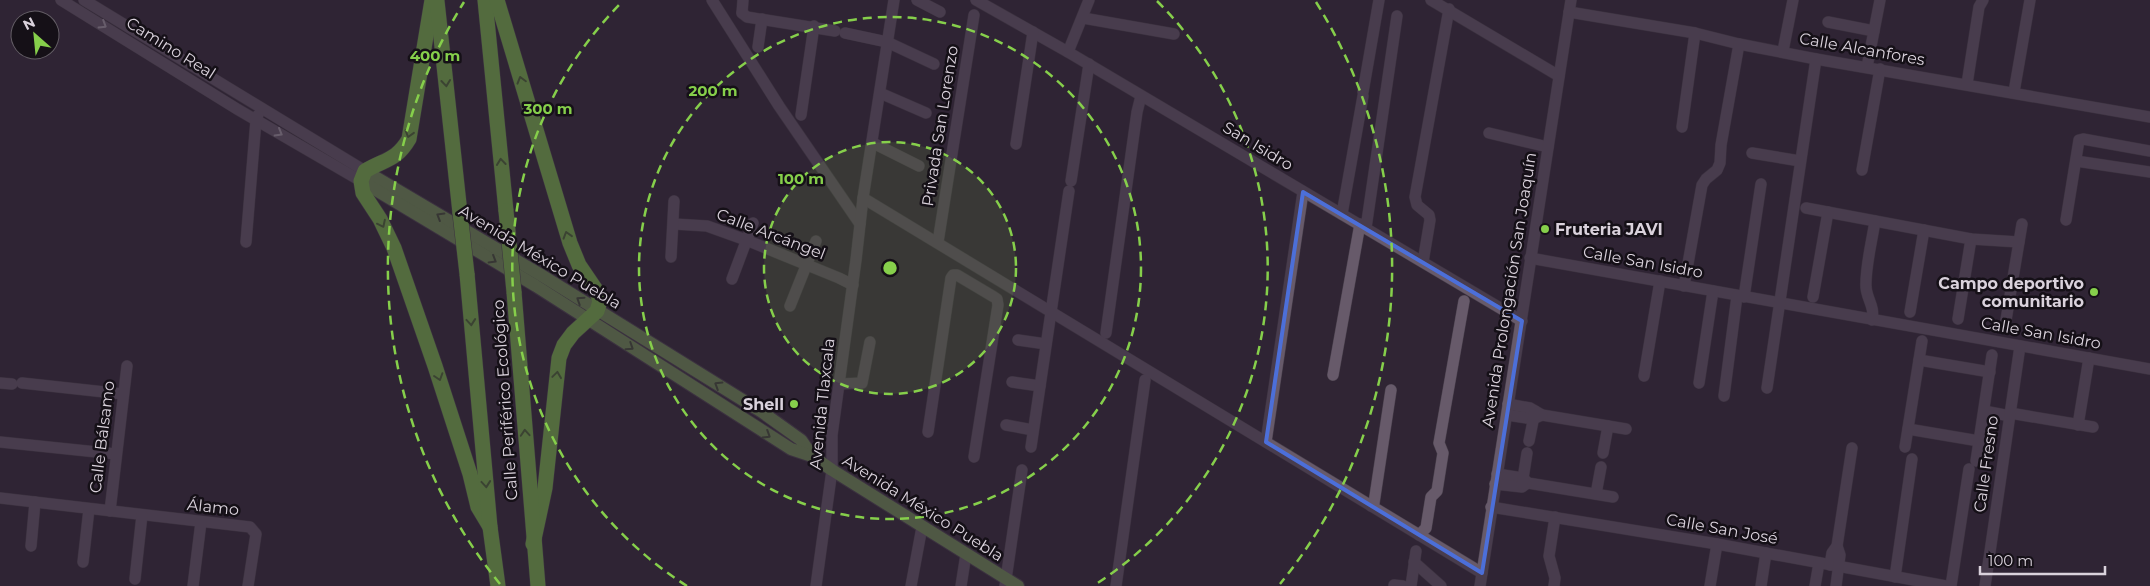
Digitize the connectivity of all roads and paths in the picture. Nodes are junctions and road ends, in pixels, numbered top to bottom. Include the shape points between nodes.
1 (61, 0) edge
2 (84, 0) edge
3 (432, 0) edge
4 (437, 0) edge
5 (485, 0) edge
6 (497, 0) edge
7 (712, 0) edge
8 (743, 0) edge
9 (894, 0) edge
10 (917, 0) edge
11 (976, 0) edge
12 (1089, 0) edge
13 (1379, 0) edge
14 (1431, 0) edge
15 (1793, 0) edge
16 (1880, 0) edge
17 (2030, 0) edge
18 (1981, 4) edge
19 (1570, 6) edge
20 (1449, 10) junction
21 (940, 12) dead end
22 (742, 13) junction
23 (974, 15) dead end
24 (1398, 16) dead end
25 (1083, 18) junction
26 (762, 19) junction
27 (1828, 22) dead end
28 (728, 25) junction
29 (814, 26) junction
30 (1874, 30) junction
31 (1033, 32) junction
32 (1695, 33) junction
33 (1174, 34) dead end
34 (888, 42) junction
35 (1739, 44) junction
36 (758, 47) dead end
37 (1783, 51) junction
38 (1068, 52) junction
39 (1816, 59) junction
40 (934, 64) dead end
41 (1089, 64) junction
42 (1867, 67) junction
43 (1880, 69) junction
44 (1559, 76) junction
45 (1967, 84) junction
46 (2014, 92) junction
47 (880, 93) junction
48 (1142, 96) junction
49 (243, 98) joint
50 (261, 108) junction
51 (237, 109) joint
52 (926, 113) dead end
53 (801, 115) dead end
54 (2150, 117) edge
55 (256, 120) junction
56 (1682, 127) dead end
57 (1489, 133) dead end
58 (873, 143) junction
59 (1016, 144) dead end
60 (1548, 147) junction
61 (2150, 151) edge
62 (1752, 153) dead end
63 (1800, 161) junction
64 (2076, 161) junction
65 (919, 166) dead end
66 (1862, 170) dead end
67 (2150, 172) edge
68 (363, 176) junction
69 (1760, 184) dead end
70 (1303, 192) junction
71 (863, 198) junction
72 (674, 201) dead end
73 (1806, 208) dead end
74 (1828, 212) junction
75 (1342, 214) junction
76 (2066, 220) dead end
77 (1875, 221) junction
78 (753, 223) dead end
79 (674, 224) junction
80 (860, 224) junction
81 (2022, 224) dead end
82 (1363, 226) junction
83 (1924, 230) junction
84 (1971, 239) junction
85 (746, 240) junction
86 (816, 241) dead end
87 (246, 242) dead end
88 (938, 242) junction
89 (2019, 242) junction
90 (671, 257) dead end
91 (1530, 258) junction
92 (1423, 262) junction
93 (807, 266) junction
94 (981, 269) junction
95 (732, 279) dead end
96 (1660, 281) junction
97 (973, 284) junction
98 (853, 285) junction
99 (1684, 286) junction
100 (1714, 291) junction
101 (1740, 296) junction
102 (1813, 297) dead end
103 (1464, 301) dead end
104 (1778, 304) junction
105 (790, 306) dead end
106 (1051, 310) junction
107 (1910, 312) dead end
108 (593, 316) junction
109 (1868, 319) junction
110 (1958, 319) dead end
111 (1522, 321) junction
112 (2006, 326) dead end
113 (1106, 333) dead end
114 (1018, 340) dead end
115 (1922, 341) dead end
116 (870, 342) dead end
117 (1046, 344) junction
118 (2020, 346) junction
119 (1992, 355) dead end
120 (2089, 358) junction
121 (1919, 360) junction
122 (126, 366) dead end
123 (2150, 369) edge
124 (1990, 372) junction
125 (1333, 374) dead end
126 (1644, 376) dead end
127 (1146, 380) dead end
128 (1012, 382) dead end
129 (1699, 383) dead end
130 (11, 384) edge
131 (840, 384) junction
132 (1040, 386) junction
133 (1767, 388) dead end
134 (1391, 390) dead end
135 (124, 394) junction
136 (1724, 396) dead end
137 (1984, 407) junction
138 (1508, 409) junction
139 (2010, 413) junction
140 (1537, 415) junction
141 (1006, 425) dead end
142 (2078, 425) junction
143 (1608, 426) junction
144 (2093, 427) dead end
145 (1626, 429) dead end
146 (1908, 429) junction
147 (1033, 430) junction
148 (928, 432) dead end
149 (1979, 441) junction
150 (0, 442) edge
151 (1266, 442) junction
152 (1031, 446) dead end
153 (1905, 447) dead end
154 (1852, 448) dead end
155 (1603, 453) dead end
156 (116, 454) junction
157 (974, 457) dead end
158 (1912, 458) dead end
159 (1601, 466) dead end
160 (832, 470) junction
161 (1022, 470) dead end
162 (1496, 479) junction
163 (1524, 483) junction
164 (1596, 494) junction
165 (1613, 497) dead end
166 (0, 498) edge
167 (35, 502) junction
168 (1371, 506) junction
169 (1491, 506) junction
170 (89, 509) junction
171 (110, 512) junction
172 (142, 515) junction
173 (1555, 517) junction
174 (201, 522) junction
175 (922, 527) junction
176 (490, 528) junction
177 (1419, 535) junction
178 (534, 544) junction
179 (1717, 544) junction
180 (31, 546) dead end
181 (1766, 553) junction
182 (966, 554) junction
183 (83, 562) dead end
184 (1829, 565) junction
185 (1482, 573) junction
186 (1895, 577) junction
187 (135, 579) dead end
188 (1010, 584) edge
189 (193, 586) edge
190 (248, 586) edge
191 (498, 586) edge
192 (538, 586) edge
193 (816, 586) edge
194 (911, 586) edge
195 (961, 586) edge
196 (1116, 586) edge
197 (1411, 586) edge
198 (1441, 586) edge
199 (1480, 586) edge
200 (1554, 586) edge
201 (1710, 586) edge
202 (1761, 586) edge
203 (1815, 586) edge
204 (1836, 586) edge
205 (1946, 586) edge
206 (1951, 586) edge
207 (1985, 586) edge

1 -> 51 street, Camino Real
2 - 49 street, Camino Real
3 -> 68 highway via 409,138 397,155
4 -> 176 highway, Calle Periférico Ecológico, bridge
178 -> 5 highway, Calle Periférico Ecológico, bridge via 514,292
108 -> 6 highway via 600,301 570,243
7 - 28 street
8 - 22 street
9 - 34 street, Avenida Tlaxcala
10 - 21 street
11 - 31 street, San Isidro
12 - 25 street
13 - 75 street
14 - 20 street
15 - 37 street
16 - 30 street
17 - 46 street
18 - 45 street
19 - 32 street, Calle Alcanfores
19 - 44 street, Avenida Prolongación San Joaquín
20 - 44 street
20 - 92 street via 1416,197 1430,220
22 - 26 street
22 - 28 street
23 - 88 street, Privada San Lorenzo
24 - 82 street
25 - 33 street
25 - 38 street
26 - 29 street
26 - 36 street
27 - 30 street
28 - 80 street
29 - 34 street
29 - 53 street
30 - 42 street
31 - 38 street, San Isidro
31 - 59 street
32 - 35 street, Calle Alcanfores
32 - 56 street
34 - 40 street
34 - 47 street, Avenida Tlaxcala
35 - 37 street, Calle Alcanfores
35 - 99 street via 1720,163 1702,185
37 - 39 street, Calle Alcanfores
38 - 41 street, San Isidro
39 - 42 street, Calle Alcanfores
39 - 63 street
41 - 48 street, San Isidro
41 - 106 street
42 - 43 street, Calle Alcanfores
43 - 45 street, Calle Alcanfores
43 - 66 street
44 - 60 street, Avenida Prolongación San Joaquín
45 - 46 street, Calle Alcanfores
46 - 54 street, Calle Alcanfores
47 - 52 street
47 - 58 street, Avenida Tlaxcala
48 - 70 street, San Isidro
48 - 113 street via 1137,112
49 - 50 street, Avenida México Puebla
50 - 55 street
50 - 68 street, Avenida México Puebla
51 - 55 street, Avenida México Puebla
55 -> 68 street, Avenida México Puebla
55 - 87 street
57 - 60 street
58 - 65 street
58 - 71 street, Avenida Tlaxcala
60 - 91 street, Avenida Prolongación San Joaquín
61 - 64 street via 2083,139 2079,140
62 - 63 street
63 - 104 street
64 - 67 street
64 - 76 street
68 - 108 main road, Avenida México Puebla via 536,286
68 -> 176 highway via 363,193 394,248 470,474 478,508
69 - 101 street
70 - 75 street, San Isidro
70 - 151 street
71 - 80 street, Avenida Tlaxcala
71 - 88 street
72 - 79 street
73 - 74 street
74 - 77 street
74 - 102 street
75 - 82 street, San Isidro
77 - 83 street
77 - 109 street via 1866,285
78 - 85 street
79 - 85 street, Calle Arcángel via 707,226
79 - 90 street
80 - 98 street, Avenida Tlaxcala
81 - 89 street
82 - 92 street, San Isidro
82 - 125 street
83 - 84 street
83 - 107 street
84 - 89 street
84 - 110 street
85 - 93 street, Calle Arcángel
85 - 95 street
86 - 93 street
88 - 94 street
89 - 112 street
91 - 96 street, Calle San Isidro
91 - 111 street, Avenida Prolongación San Joaquín
92 - 111 street, San Isidro
93 - 98 street, Calle Arcángel
93 - 105 street
94 - 97 street
94 - 106 street
96 - 99 street, Calle San Isidro
96 - 126 street
97 - 148 street via 957,275 951,278
97 - 157 street via 994,297 998,305
98 - 131 street, Avenida Tlaxcala
99 - 100 street, Calle San Isidro
100 - 101 street, Calle San Isidro
100 - 129 street
101 - 104 street, Calle San Isidro
101 - 136 street
103 - 177 street via 1439,443 1443,453 1437,490 1431,497 1426,528
104 - 109 street, Calle San Isidro
104 - 133 street
106 - 117 street
106 - 151 street
108 - 160 main road, Avenida México Puebla via 791,449 812,456
178 -> 108 highway via 545,488 559,358 573,332
109 - 118 street, Calle San Isidro
111 - 138 street, Avenida Prolongación San Joaquín
114 - 117 street
115 - 121 street
116 - 131 street via 862,383
117 - 132 street
118 - 120 street, Calle San Isidro
118 - 139 street, Calle Fresno
119 - 124 street
120 - 123 street, Calle San Isidro
120 - 142 street
121 - 124 street
121 - 146 street
122 - 135 street, Calle Bálsamo
124 - 137 street
127 - 196 street
128 - 132 street
130 - 135 street
131 - 160 street, Avenida Tlaxcala via 832,434
132 - 147 street
134 - 168 street
135 - 156 street, Calle Bálsamo
137 - 139 street
137 - 149 street
138 - 140 street
138 - 162 street, Avenida Prolongación San Joaquín
139 - 142 street
139 - 207 street, Calle Fresno
140 - 143 street
140 - 163 street via 1528,447
141 - 147 street
142 - 144 street
143 - 145 street
143 - 155 street
146 - 149 street
146 - 153 street
147 - 152 street
149 - 206 street
150 - 156 street
151 - 168 street
154 - 184 street via 1837,546
156 - 171 street, Calle Bálsamo
158 - 186 street
159 - 164 street
160 - 175 main road, Avenida México Puebla
160 - 193 street, Avenida Tlaxcala
161 - 188 street
162 - 163 street
162 - 169 street, Avenida Prolongación San Joaquín
163 - 164 street
164 - 165 street
166 - 167 street, Álamo
167 - 170 street, Álamo
167 - 180 street
168 - 177 street
169 - 173 street, Calle San José
169 - 185 street, Avenida Prolongación San Joaquín
170 - 171 street, Álamo
170 - 183 street
171 - 172 street, Álamo
172 - 174 street, Álamo
172 - 187 street
173 - 179 street, Calle San José
173 - 200 street via 1549,556
174 - 189 street
174 - 190 street, Álamo via 253,529 256,534
175 - 182 main road, Avenida México Puebla
175 - 194 street
176 - 191 highway, Calle Periférico Ecológico
177 - 185 street
178 - 192 highway, Calle Periférico Ecológico
179 - 181 street, Calle San José
179 - 201 street
181 - 184 street, Calle San José
181 - 202 street
182 - 188 main road, Avenida México Puebla
182 - 195 street
184 - 186 street, Calle San José
184 - 203 street
184 - 204 street
185 - 199 street, Avenida Prolongación San Joaquín
186 - 205 street, Calle San José
197 - 198 street via 1415,557

